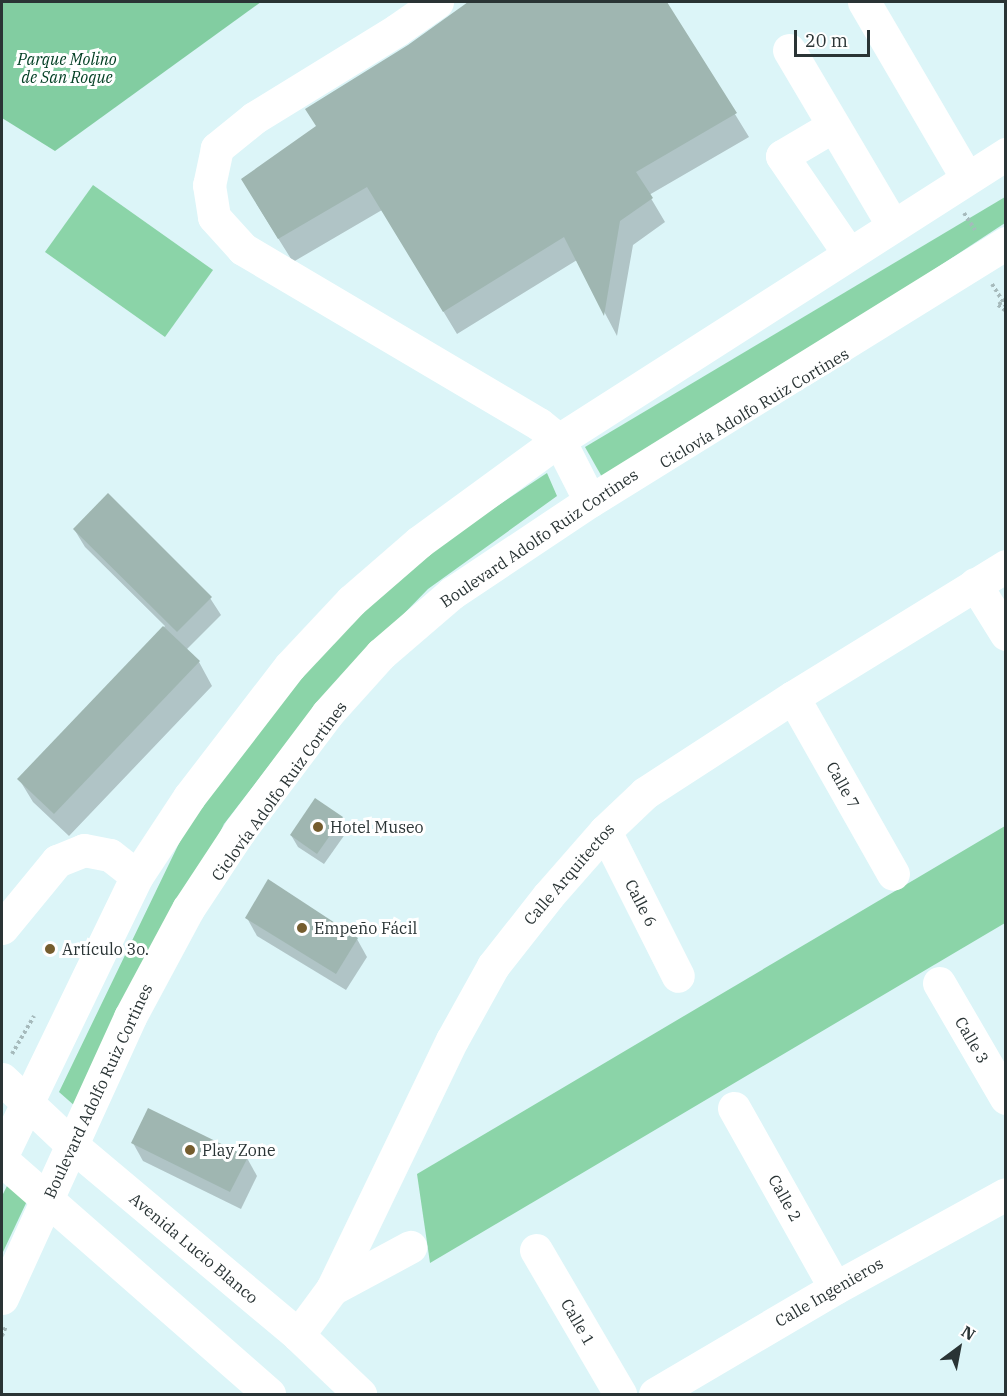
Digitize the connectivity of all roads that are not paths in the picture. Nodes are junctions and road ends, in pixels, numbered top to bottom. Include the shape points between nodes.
1 (437, 2) edge
2 (864, 2) edge
3 (789, 50) dead end
4 (833, 126) junction
5 (1005, 154) edge
6 (967, 178) junction
7 (893, 226) junction
8 (1005, 243) edge
9 (849, 254) junction
10 (559, 440) junction
11 (590, 501) junction
12 (1005, 566) edge
13 (975, 584) junction
14 (1005, 634) edge
15 (793, 697) junction
16 (604, 831) junction
17 (893, 874) dead end
18 (137, 876) junction
19 (2, 928) edge
20 (678, 976) dead end
21 (939, 983) dead end
22 (2, 1079) edge
23 (1005, 1098) edge
24 (27, 1103) junction
25 (734, 1108) dead end
26 (73, 1146) junction
27 (2, 1155) edge
28 (2, 1160) edge
29 (1005, 1194) edge
30 (46, 1202) junction
31 (410, 1247) dead end
32 (536, 1250) dead end
33 (835, 1288) junction
34 (332, 1289) junction
35 (6, 1307) edge
36 (298, 1335) junction
37 (262, 1392) edge
38 (360, 1395) edge
39 (620, 1395) edge
40 (656, 1395) edge

1 - 10 main road via 254,118 217,148 209,185 214,217 243,249 506,404
2 - 6 main road
3 - 4 main road
4 - 7 main road
4 - 9 main road via 782,156
5 - 6 main road
6 - 7 main road
7 - 9 main road
8 - 11 main road, Boulevard Adolfo Ruiz Cortines
9 - 10 main road
10 - 11 main road
10 - 18 main road via 419,542 351,601 275,684 189,797
11 - 26 main road, Boulevard Adolfo Ruiz Cortines via 452,593 381,654 327,714 240,830 188,909 130,1017
12 - 13 main road, Calle Arquitectos
13 - 14 main road
13 - 15 main road, Calle Arquitectos
15 - 16 main road, Calle Arquitectos via 645,793
15 - 17 main road, Calle 7
16 - 20 main road, Calle 6
16 - 34 main road, Calle Arquitectos via 493,966 452,1040
18 - 19 main road via 110,855 84,850 57,861
18 - 24 main road
21 - 23 main road, Calle 3
22 - 24 main road, Avenida Lucio Blanco
24 - 26 main road, Avenida Lucio Blanco
24 - 27 main road
25 - 33 main road, Calle 2
26 - 30 main road, Boulevard Adolfo Ruiz Cortines
26 - 36 main road, Avenida Lucio Blanco
28 - 30 main road
29 - 33 main road, Calle Ingenieros
30 - 35 main road, Boulevard Adolfo Ruiz Cortines
30 - 37 main road
31 - 34 main road
32 - 39 main road, Calle 1
33 - 40 main road, Calle Ingenieros
34 - 36 main road, Calle Arquitectos
36 - 38 main road, Avenida Lucio Blanco

